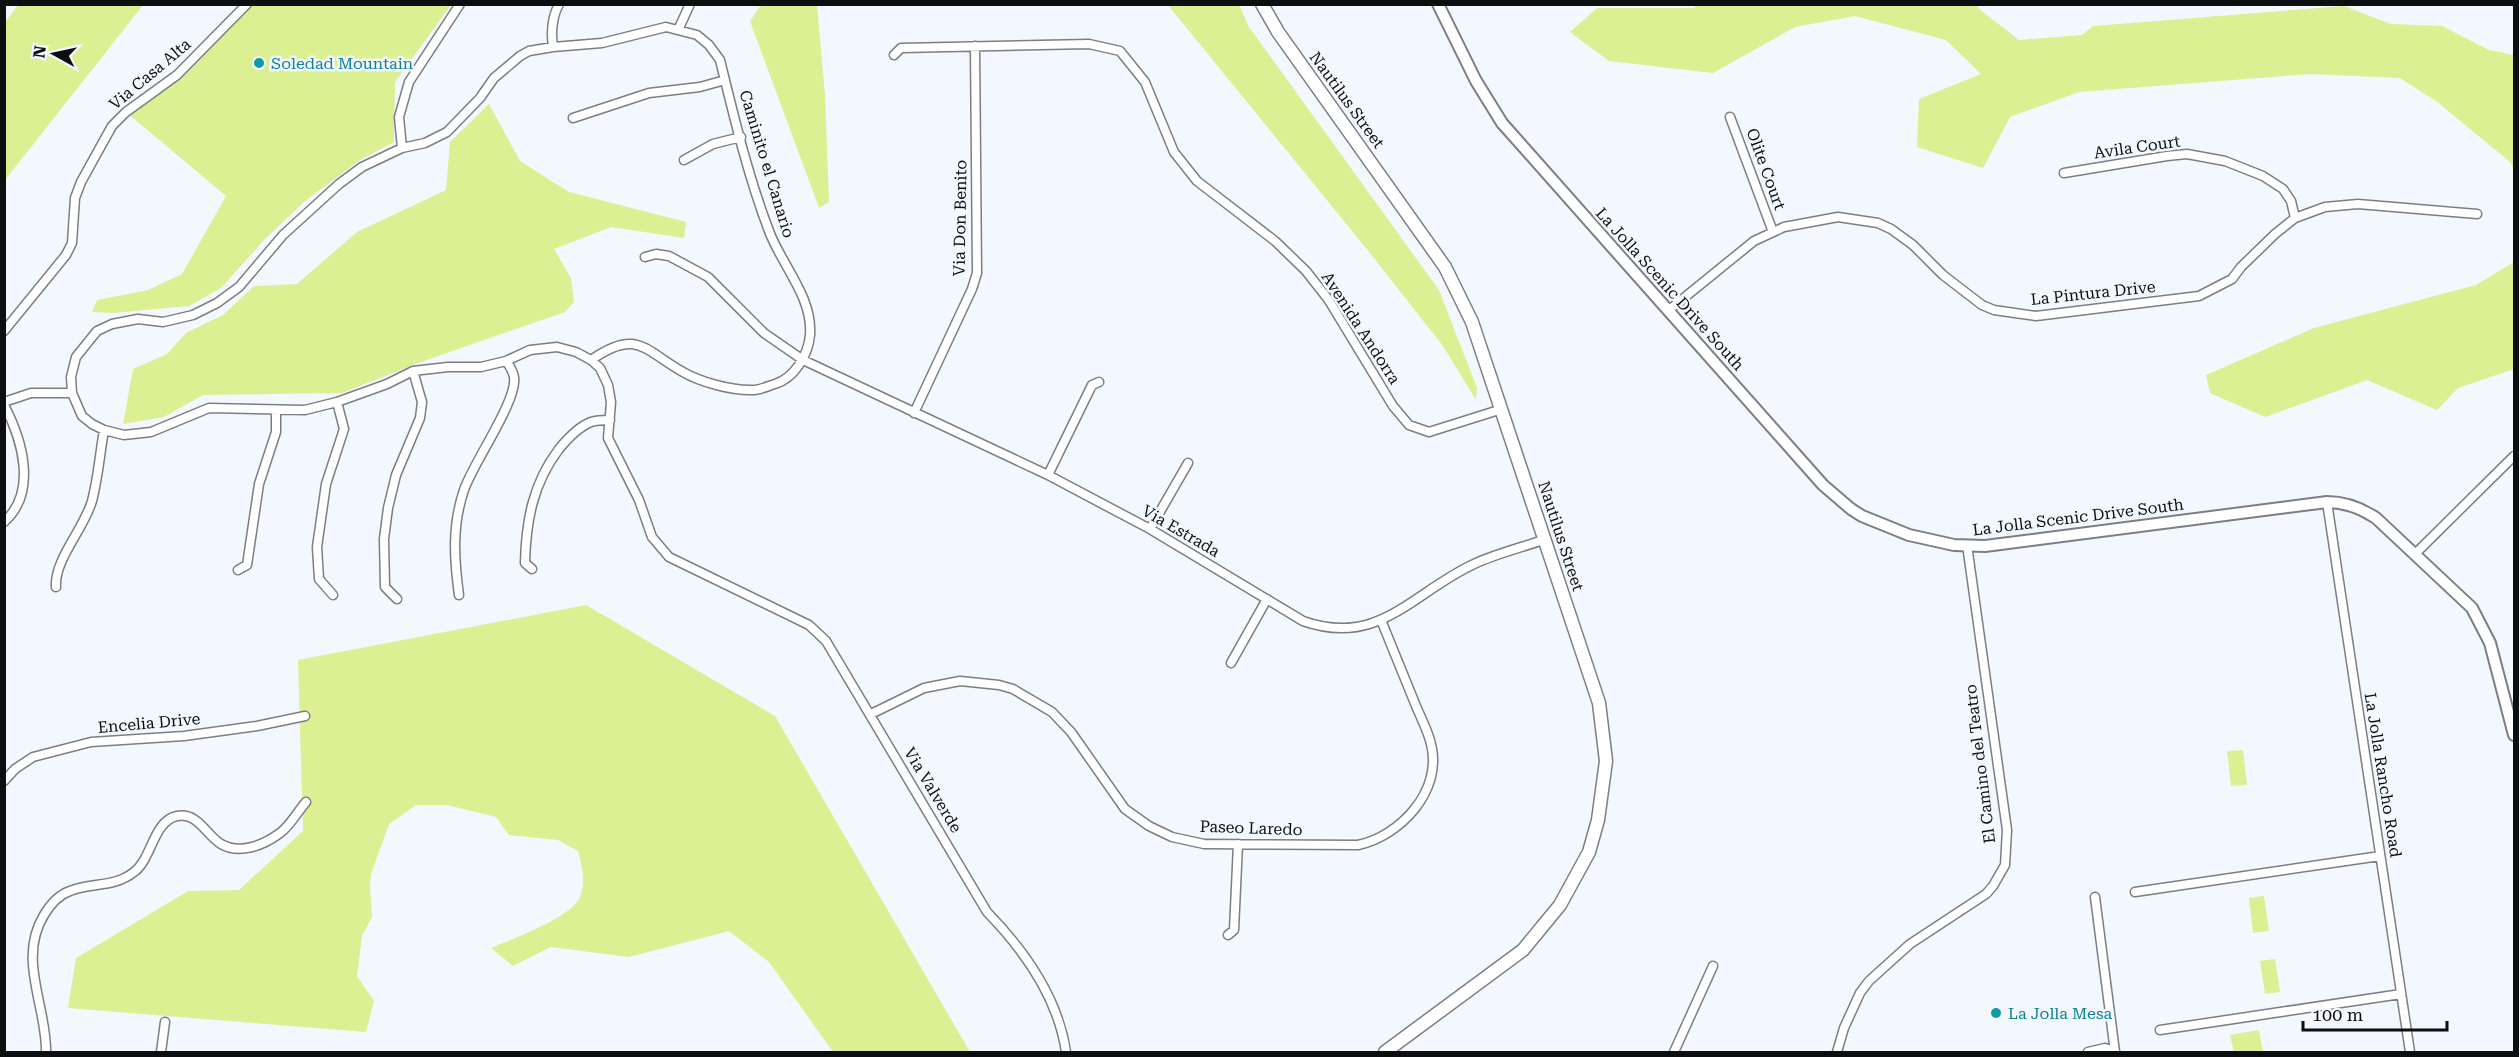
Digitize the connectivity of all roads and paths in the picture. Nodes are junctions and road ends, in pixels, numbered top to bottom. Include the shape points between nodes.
1 (247, 4) edge
2 (460, 4) edge
3 (559, 4) edge
4 (690, 4) edge
5 (1262, 4) edge
6 (1438, 4) edge
7 (679, 28) junction
8 (975, 46) junction
9 (553, 47) junction
10 (894, 55) dead end
11 (725, 81) junction
12 (1730, 117) dead end
13 (573, 118) dead end
14 (741, 138) junction
15 (402, 148) junction
16 (684, 160) dead end
17 (2064, 173) dead end
18 (2477, 214) dead end
19 (2295, 218) junction
20 (1773, 232) junction
21 (645, 257) dead end
22 (1669, 310) junction
23 (4, 331) edge
24 (506, 360) junction
25 (591, 360) junction
26 (803, 360) junction
27 (413, 371) junction
28 (1099, 382) dead end
29 (72, 393) junction
30 (337, 402) junction
31 (4, 404) edge
32 (1502, 409) junction
33 (276, 410) junction
34 (914, 413) junction
35 (610, 420) junction
36 (104, 430) junction
37 (2514, 456) edge
38 (1188, 463) dead end
39 (1048, 475) junction
40 (2327, 502) junction
41 (4, 522) edge
42 (1150, 529) junction
43 (1543, 540) junction
44 (1968, 545) junction
45 (2415, 554) junction
46 (532, 569) dead end
47 (238, 570) dead end
48 (56, 587) dead end
49 (333, 595) dead end
50 (459, 595) dead end
51 (397, 599) dead end
52 (1267, 599) junction
53 (1382, 620) junction
54 (1231, 663) dead end
55 (871, 714) junction
56 (305, 716) dead end
57 (2514, 735) edge
58 (4, 781) edge
59 (306, 802) dead end
60 (1238, 844) junction
61 (2380, 856) junction
62 (2135, 892) dead end
63 (2095, 897) dead end
64 (1228, 935) dead end
65 (1713, 966) dead end
66 (2401, 994) junction
67 (165, 1022) dead end
68 (2160, 1030) dead end
69 (2115, 1052) edge
70 (46, 1053) edge
71 (161, 1053) edge
72 (1066, 1053) edge
73 (1385, 1053) edge
74 (1674, 1053) edge
75 (1838, 1053) edge
76 (2088, 1053) edge
77 (2410, 1053) edge

1 - 23 street, Via Casa Alta via 177,75 112,126 75,198 75,231 66,255
2 - 15 street via 409,82 399,117
3 - 9 street via 551,34
4 - 7 street
5 - 32 main road, Nautilus Street via 1445,267 1472,322
6 - 22 street, La Jolla Scenic Drive South via 1476,81 1502,123
7 - 9 street via 666,27 602,43
7 - 11 street, Caminito el Canario via 709,45 720,60
8 - 10 street, Avenida Andorra via 901,48
8 - 32 street, Avenida Andorra via 1089,44 1120,51 1145,82 1174,152 1197,181 1275,240 1306,271 1409,425 1429,432
8 - 34 street, Via Don Benito via 977,273
9 - 15 street via 519,56 494,78 447,132
11 - 13 street via 649,93
11 - 14 street, Caminito el Canario
12 - 20 street, Olite Court
14 - 16 street via 713,144
14 - 26 street, Caminito el Canario via 769,232 806,306 810,335
15 - 29 street via 362,167 339,184 283,235 239,287 217,303 193,315 163,322 138,319 97,331 76,357
17 - 19 street, Avila Court via 2187,154 2225,161 2283,189
18 - 19 street, La Pintura Drive via 2358,204 2325,207
19 - 20 street, La Pintura Drive via 2274,234 2232,279 2199,296 2036,316 1982,305 1913,245 1878,223 1838,217
20 - 22 street, La Pintura Drive via 1754,240
21 - 26 street, Via Estrada via 669,256 708,277 764,333
22 - 44 street, La Jolla Scenic Drive South via 1823,484 1851,509 1909,535
24 - 25 street via 530,350 557,347
24 - 27 street via 481,367
24 - 50 street via 514,376 513,394 472,469 457,515 454,554
25 - 26 street via 611,346 647,347 684,373 711,384 753,390 784,381
25 - 35 street, Via Valverde via 608,385
26 - 34 street, Via Estrada
27 - 30 street
27 - 51 street via 423,402 396,476 384,539 385,587
28 - 39 street via 1092,385
29 - 31 street via 31,393
29 - 36 street via 82,416
30 - 33 street via 305,410
30 - 49 street via 344,429 326,484 317,547 319,579
31 - 41 street via 18,435 23,467 21,496 11,517
32 - 43 main road, Nautilus Street
33 - 36 street via 209,408 151,432 124,435
33 - 47 street via 276,432 259,484 248,564
34 - 39 street, Via Estrada
35 - 46 street via 591,422 570,435 542,474 526,531 525,563
35 - 55 street, Via Valverde via 608,438 639,500 652,537 669,557 809,625 826,641
36 - 48 street via 92,500 55,575
37 - 45 street
38 - 42 street
39 - 42 street, Via Estrada
40 - 44 street, La Jolla Scenic Drive South via 1985,546
40 - 45 street, La Jolla Scenic Drive South via 2363,510
40 - 61 street, La Jolla Rancho Road
42 - 52 street, Via Estrada
43 - 53 street, Via Estrada via 1474,564
43 - 73 main road, Nautilus Street via 1599,703 1605,740 1598,819 1589,852 1560,905 1523,950
44 - 75 street, El Camino del Teatro via 2007,830 2005,865 1986,894 1910,944 1869,981 1844,1028
45 - 57 street, La Jolla Scenic Drive South via 2472,608 2490,643
52 - 53 street, Via Estrada via 1312,624 1338,628
52 - 54 street
53 - 60 street, Paseo Laredo via 1432,744 1431,774 1420,803 1408,819 1372,842
55 - 60 street, Paseo Laredo via 924,688 960,681 1013,689 1053,712 1125,809 1149,826 1172,837 1204,844
55 - 72 street, Via Valverde via 987,912 1029,959 1057,1015
56 - 58 street, Encelia Drive via 184,736 91,742 33,757
59 - 70 street via 282,832 253,848 221,844 198,821 178,816 166,821 140,868 126,879 70,891 56,899 37,926 32,955
60 - 64 street via 1233,930
61 - 62 street
61 - 66 street, La Jolla Rancho Road
63 - 69 street
65 - 74 street
66 - 68 street
66 - 77 street, La Jolla Rancho Road
67 - 71 street
69 - 76 street via 2105,1048

